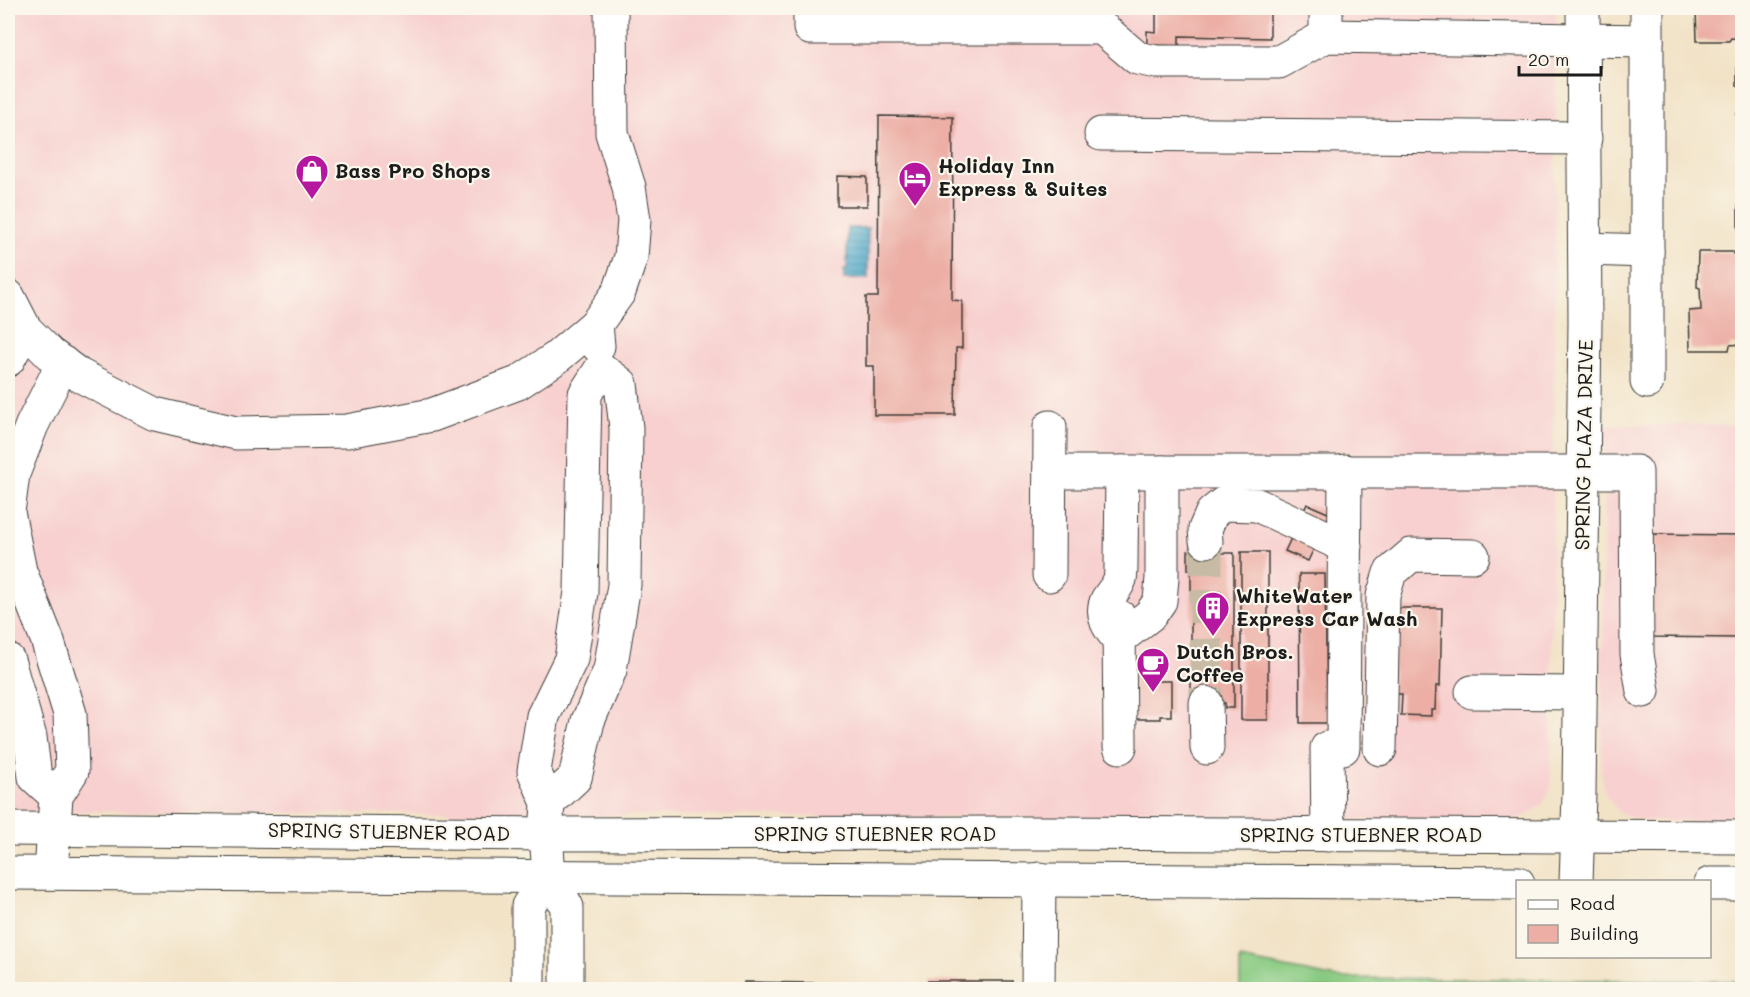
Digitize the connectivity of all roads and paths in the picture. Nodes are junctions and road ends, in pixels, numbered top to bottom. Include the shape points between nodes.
1 (611, 8) edge
2 (810, 8) edge
3 (1583, 8) edge
4 (1647, 8) edge
5 (1103, 18) edge
6 (1326, 22) edge
7 (1584, 40) junction
8 (1647, 40) junction
9 (1101, 134) dead end
10 (1585, 138) junction
11 (1585, 249) junction
12 (1647, 251) junction
13 (8, 296) edge
14 (596, 324) junction
15 (25, 329) junction
16 (8, 360) edge
17 (63, 363) junction
18 (601, 369) junction
19 (1647, 382) dead end
20 (1050, 427) dead end
21 (1345, 471) junction
22 (1583, 471) junction
23 (1050, 472) junction
24 (1142, 472) junction
25 (1206, 540) tunnel mouth
26 (1345, 546) junction
27 (1473, 556) dead end
28 (1049, 575) dead end
29 (1119, 639) junction
30 (8, 660) edge
31 (1643, 691) dead end
32 (1472, 692) dead end
33 (1580, 693) junction
34 (1206, 703) tunnel mouth
35 (1120, 747) dead end
36 (1207, 748) dead end
37 (1380, 749) dead end
38 (56, 796) junction
39 (547, 818) junction
40 (8, 829) edge
41 (54, 829) junction
42 (1046, 834) junction
43 (1328, 835) junction
44 (1578, 836) junction
45 (1743, 837) edge
46 (8, 873) edge
47 (51, 873) junction
48 (549, 875) junction
49 (1039, 879) junction
50 (1576, 880) edge
51 (1516, 883) edge
52 (1711, 884) edge
53 (1743, 885) edge
54 (528, 990) edge
55 (567, 990) edge
56 (1038, 990) edge

1 - 14 main road via 612,133 629,187 634,220 631,257 619,292
2 - 5 main road via 810,28
3 - 7 main road, SPRING PLAZA DRIVE
4 - 8 main road
5 - 6 main road via 1137,58 1156,62 1279,62
6 - 7 main road
7 - 8 main road
7 - 10 main road, SPRING PLAZA DRIVE
8 - 12 main road
9 - 10 main road
10 - 11 main road, SPRING PLAZA DRIVE
11 - 12 main road
11 - 22 main road, SPRING PLAZA DRIVE
12 - 19 main road
13 - 15 main road
14 - 17 main road via 518,383 432,415 347,431 236,433 156,414
14 - 18 main road
15 - 16 main road
15 - 17 main road
17 - 38 main road via 13,474 8,512 20,571 47,639 70,714 72,771
18 - 39 main road via 585,394 581,592 571,659 543,716 534,771
18 - 39 main road via 621,384 626,428 624,585 610,670 588,721 575,778
20 - 23 main road
21 - 22 main road
21 - 24 main road
21 - 26 main road
22 - 31 main road via 1636,472 1637,654
22 - 33 main road, SPRING PLAZA DRIVE
23 - 24 main road
23 - 28 main road
24 - 29 main road via 1120,580 1107,600 1105,614 1109,628
24 - 29 main road via 1162,578 1160,601 1150,615
25 - 26 main road via 1205,529 1212,513 1223,504 1257,505
26 - 43 main road
27 - 37 main road via 1411,555 1390,573 1383,596
29 - 35 main road
30 - 38 main road via 30,737 35,777
32 - 33 main road
33 - 44 main road, SPRING PLAZA DRIVE
34 - 36 main road
38 - 41 main road
39 - 41 main road, SPRING STUEBNER ROAD
39 - 42 main road, SPRING STUEBNER ROAD
39 - 48 main road
40 - 41 main road, SPRING STUEBNER ROAD
41 - 47 main road
42 - 43 main road, SPRING STUEBNER ROAD
42 - 49 main road
43 - 44 main road, SPRING STUEBNER ROAD
44 - 45 main road, SPRING STUEBNER ROAD
44 - 50 main road, SPRING PLAZA DRIVE
46 - 47 main road, SPRING STUEBNER ROAD
47 - 48 main road, SPRING STUEBNER ROAD
48 - 49 main road, SPRING STUEBNER ROAD
48 - 54 main road via 528,906
48 - 55 main road via 567,907
49 - 51 main road, SPRING STUEBNER ROAD
49 - 56 main road
52 - 53 main road

